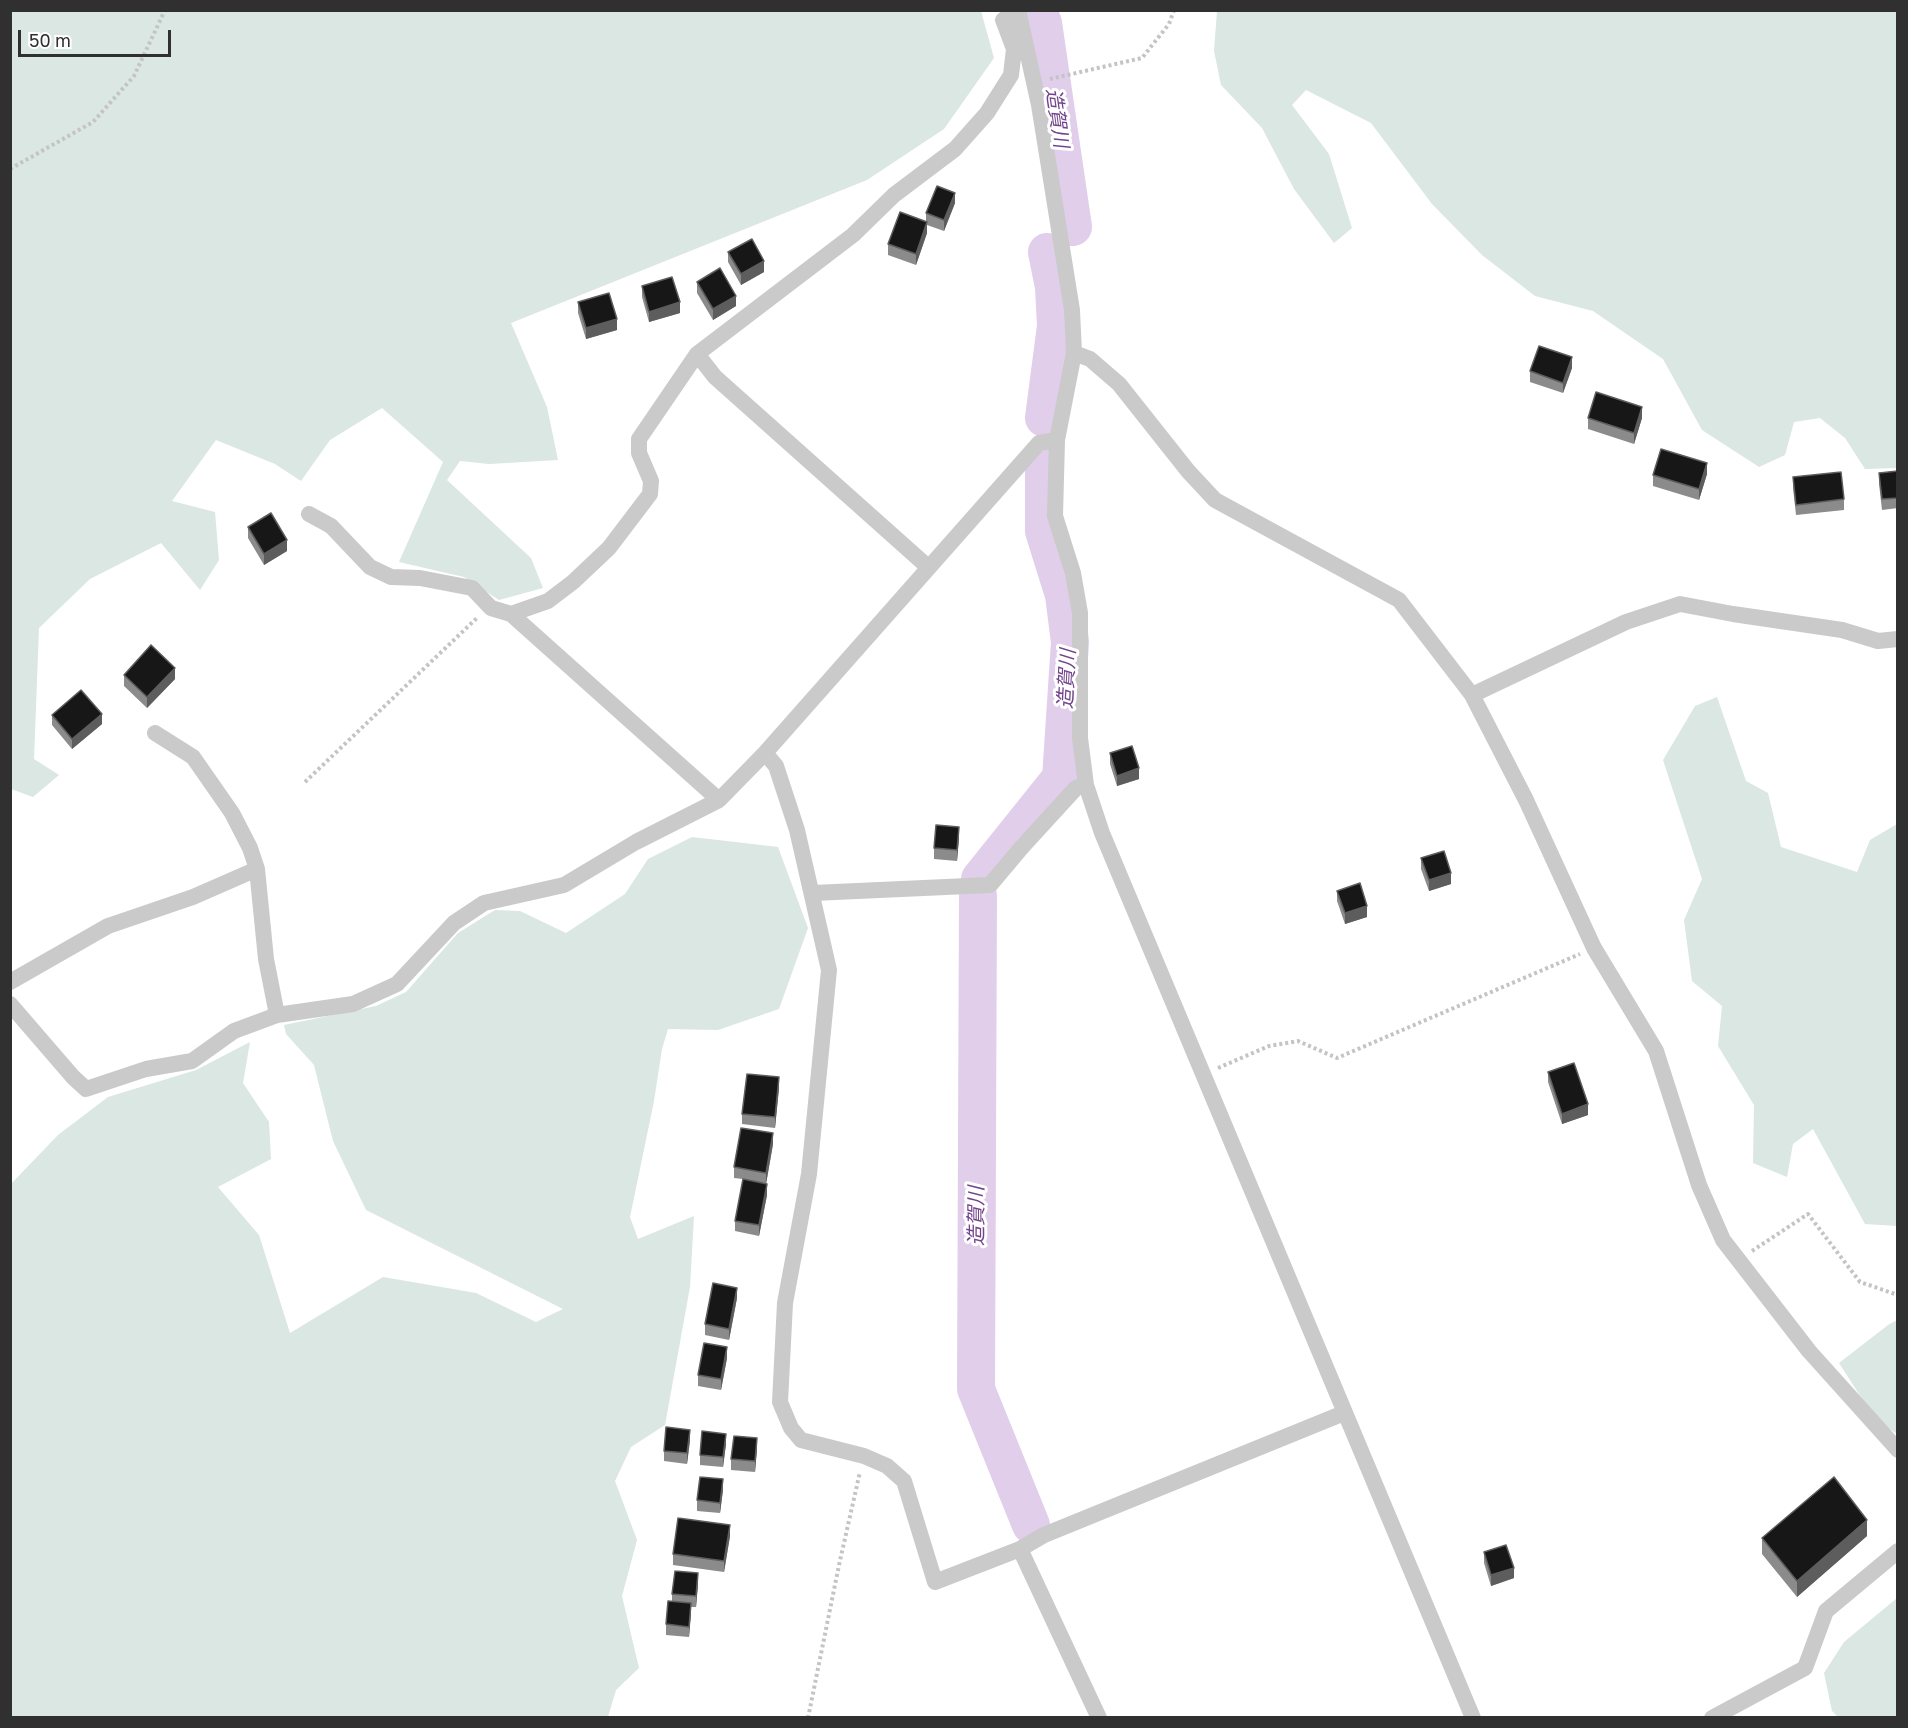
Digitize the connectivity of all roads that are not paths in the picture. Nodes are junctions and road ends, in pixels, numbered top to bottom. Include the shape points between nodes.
1 (1017, 10) edge
2 (1074, 353) junction
3 (698, 354) junction
4 (1057, 440) junction
5 (309, 514) dead end
6 (928, 567) junction
7 (511, 614) junction
8 (1898, 639) edge
9 (1472, 695) junction
10 (154, 733) dead end
11 (765, 753) junction
12 (1086, 785) junction
13 (719, 800) junction
14 (256, 869) junction
15 (813, 893) junction
16 (10, 982) edge
17 (10, 1004) edge
18 (277, 1015) junction
19 (1344, 1413) junction
20 (1898, 1450) edge
21 (1020, 1549) junction
22 (1898, 1551) edge
23 (1099, 1718) edge
24 (1473, 1718) edge
25 (1712, 1718) edge

1 - 2 street via 1039,105 1072,310
1 - 3 street via 1003,20 1014,49 1011,75 987,113 955,149
2 - 4 street
2 - 9 street via 1090,359 1119,384 1215,500 1399,600
3 - 6 street via 715,377
3 - 7 street via 639,439 639,453 651,481 650,494 609,548 573,582 548,601
4 - 6 street via 1040,443
4 - 12 street via 1055,516 1073,573 1080,613 1080,738
5 - 7 street via 332,526 370,567 391,577 472,588 491,608
6 - 11 street
7 - 13 street
8 - 9 street via 1878,641 1842,630 1680,604 1626,622
9 - 20 street via 1526,800 1594,948 1656,1051 1699,1185 1723,1240 1809,1351
10 - 14 street via 193,757 232,813
11 - 13 street
11 - 15 street via 776,766
12 - 15 street via 1076,788 990,885
12 - 19 street via 1102,833
13 - 18 street via 636,842 564,885 484,903 454,923 397,984 353,1004
14 - 16 street via 193,897 108,926
14 - 18 street
15 - 21 street via 829,970 809,1174 785,1303 780,1402 801,1440 864,1456 887,1466 904,1481 935,1582
17 - 18 street via 86,1089 146,1069 192,1060 234,1030
19 - 21 street via 1044,1535
19 - 24 street
21 - 23 street
22 - 25 street via 1826,1611 1805,1668

